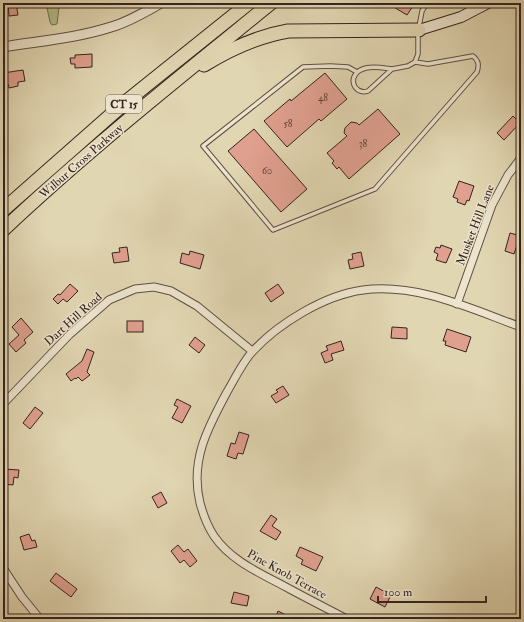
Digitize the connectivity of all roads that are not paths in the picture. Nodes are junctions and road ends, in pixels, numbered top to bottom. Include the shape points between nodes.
1 (161, 3) edge
2 (249, 3) edge
3 (271, 3) edge
4 (427, 3) edge
5 (465, 3) edge
6 (488, 3) edge
7 (472, 12) junction
8 (419, 30) junction
9 (3, 46) edge
10 (415, 62) junction
11 (392, 69) junction
12 (358, 72) junction
13 (167, 87) junction
14 (521, 158) edge
15 (3, 210) edge
16 (3, 230) edge
17 (457, 304) junction
18 (521, 327) edge
19 (252, 351) junction
20 (3, 404) edge
21 (3, 568) edge
22 (40, 619) edge
23 (347, 619) edge

1 - 9 street via 112,27 86,34
2 - 15 highway, Wilbur Cross Parkway / CT 15 via 128,100
3 - 13 highway, Wilbur Cross Parkway / CT 15
4 - 8 lane via 422,11
5 - 7 lane
6 - 7 main road
7 - 8 main road
8 - 10 lane
8 - 13 highway via 279,32 212,60
10 - 11 lane
10 - 12 lane via 428,64 473,56 478,60 479,66 477,72 375,189 274,230 203,146 303,67 348,67
11 - 12 lane via 366,68
11 - 12 lane via 365,92 360,91 352,80
13 - 16 highway, Wilbur Cross Parkway / CT 15
14 - 17 street, Musket Hill Lane via 508,175 492,205
17 - 18 street, Pine Knob Terrace
17 - 19 street, Pine Knob Terrace via 405,290 362,290 338,296 302,313 284,323
19 - 20 street, Dart Hill Road via 197,306 171,291 154,288 134,289 109,300 70,334
19 - 23 street, Pine Knob Terrace via 214,415 200,451 196,481 202,510 214,536 232,556
21 - 22 street

